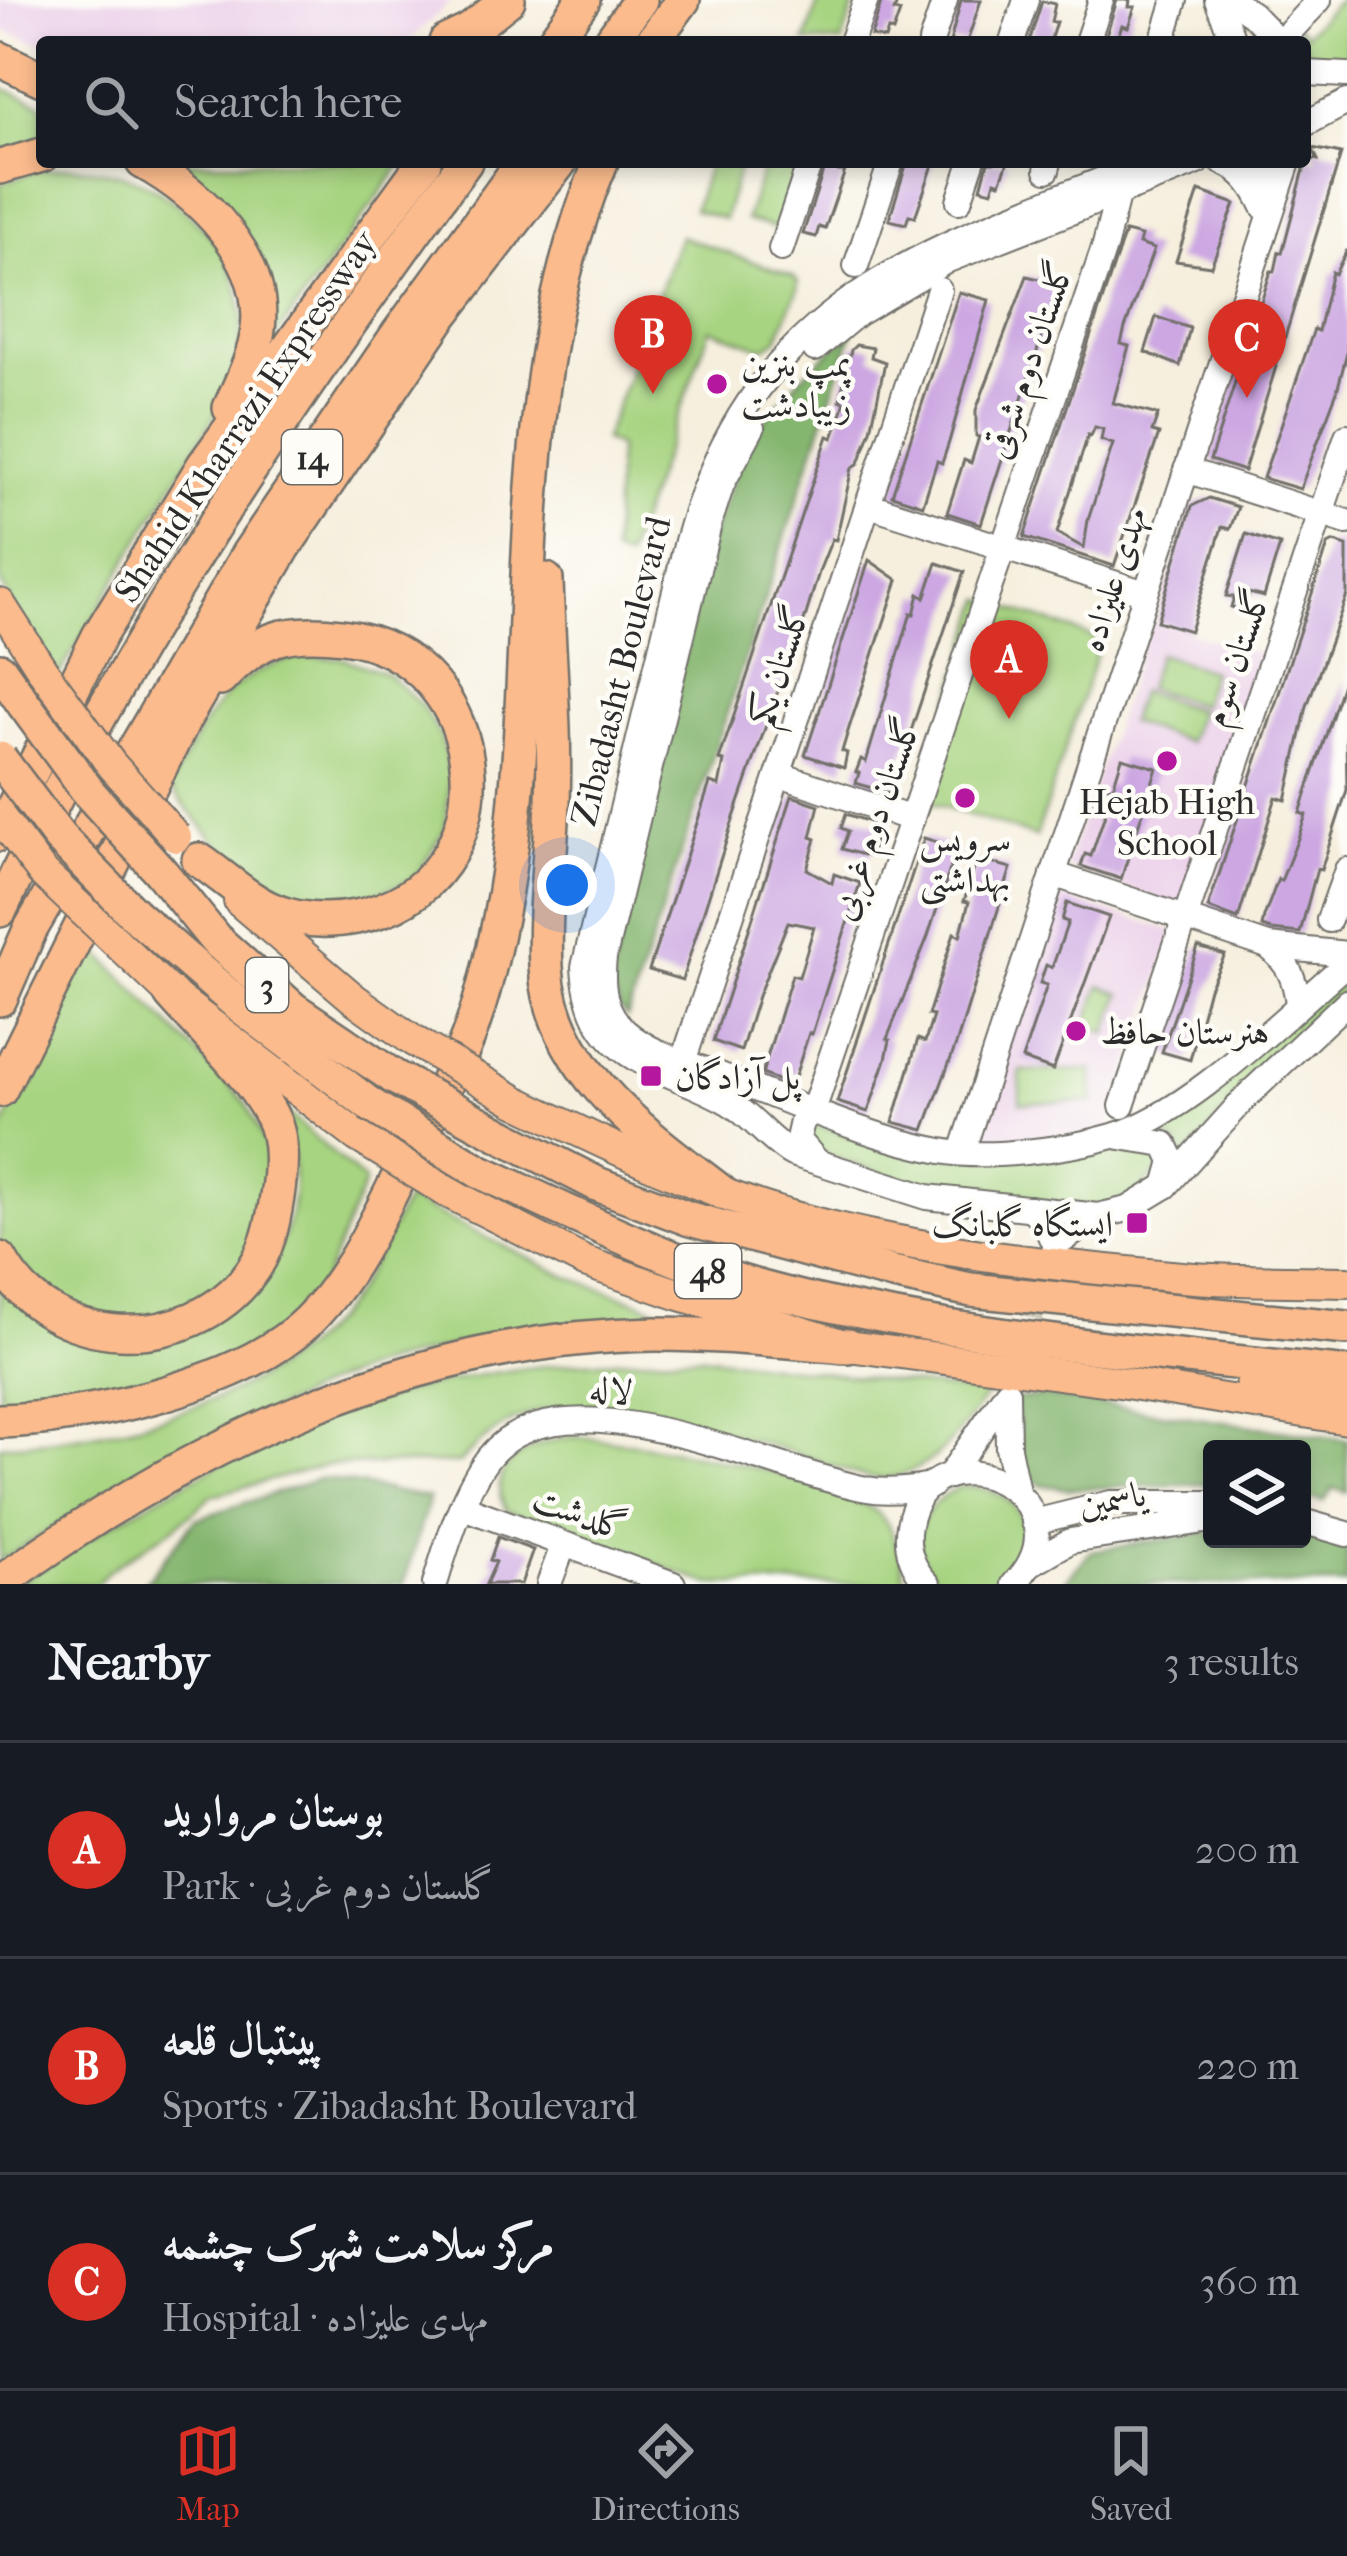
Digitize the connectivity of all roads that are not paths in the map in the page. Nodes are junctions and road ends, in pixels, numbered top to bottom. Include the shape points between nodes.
1 (508, 0) edge
2 (583, 0) edge
3 (640, 0) edge
4 (684, 0) edge
5 (866, 0) edge
6 (945, 0) edge
7 (1026, 0) edge
8 (1101, 0) edge
9 (1175, 0) edge
10 (1217, 0) edge
11 (1231, 0) edge
12 (1319, 0) edge
13 (459, 36) edge
14 (557, 36) edge
15 (614, 36) edge
16 (657, 36) edge
17 (665, 36) edge
18 (853, 36) edge
19 (933, 36) edge
20 (1014, 36) edge
21 (1090, 36) edge
22 (1164, 36) edge
23 (1232, 36) edge
24 (1285, 36) edge
25 (0, 59) edge
26 (1311, 73) edge
27 (1347, 75) edge
28 (36, 76) edge
29 (1347, 102) edge
30 (1311, 118) edge
31 (36, 157) edge
32 (0, 166) edge
33 (153, 168) edge
34 (420, 168) edge
35 (461, 168) edge
36 (519, 168) edge
37 (555, 168) edge
38 (598, 168) edge
39 (809, 168) edge
40 (889, 168) edge
41 (970, 168) edge
42 (1146, 168) edge
43 (1149, 168) edge
44 (1235, 168) edge
45 (1265, 168) edge
46 (1286, 168) edge
47 (1118, 192) junction
48 (959, 201) dead end
49 (1264, 222) junction
50 (781, 249) dead end
51 (856, 266) dead end
52 (939, 290) dead end
53 (543, 409) junction
54 (1347, 436) edge
55 (204, 465) junction
56 (1186, 470) junction
57 (869, 505) junction
58 (1321, 514) junction
59 (1347, 522) edge
60 (1001, 549) junction
61 (1145, 593) junction
62 (0, 604) edge
63 (0, 670) edge
64 (183, 721) junction
65 (0, 759) edge
66 (780, 775) junction
67 (0, 817) edge
68 (912, 819) junction
69 (0, 834) edge
70 (188, 848) junction
71 (1347, 869) edge
72 (1053, 874) junction
73 (0, 910) edge
74 (1185, 918) junction
75 (1329, 920) dead end
76 (125, 928) junction
77 (1268, 946) junction
78 (1347, 959) edge
79 (171, 994) junction
80 (0, 999) edge
81 (1347, 1002) edge
82 (1298, 1004) junction
83 (683, 1062) junction
84 (394, 1076) joint
85 (1, 1091) edge
86 (1122, 1106) dead end
87 (813, 1111) junction
88 (363, 1120) junction
89 (1112, 1137) junction
90 (962, 1152) junction
91 (826, 1168) junction
92 (1166, 1186) junction
93 (721, 1192) junction
94 (0, 1259) edge
95 (1186, 1277) junction
96 (1347, 1282) edge
97 (1347, 1298) edge
98 (1347, 1328) edge
99 (848, 1346) junction
100 (1347, 1373) edge
101 (1126, 1383) junction
102 (1347, 1396) edge
103 (1347, 1420) edge
104 (0, 1421) edge
105 (940, 1481) junction
106 (865, 1489) junction
107 (1017, 1491) junction
108 (1203, 1503) edge
109 (463, 1507) junction
110 (1203, 1521) edge
111 (1034, 1522) junction
112 (1311, 1524) edge
113 (1347, 1534) edge
114 (563, 1546) junction
115 (915, 1570) edge
116 (1020, 1578) edge
117 (0, 1583) edge
118 (435, 1584) edge
119 (549, 1584) edge
120 (673, 1584) edge

1 - 13 highway
2 - 14 highway
3 - 15 highway
4 - 16 highway
4 - 17 highway
5 - 18 street
6 - 19 street
7 - 20 street
8 - 21 street
9 - 22 street
10 - 23 street
11 - 24 street
12 - 24 street
25 - 28 highway
26 - 27 street
29 - 30 street
31 - 32 highway
33 - 55 highway via 211,210 252,281 259,327
34 - 55 highway
35 - 73 highway, Shahid Kharrazi Expressway / 14 via 202,539
36 - 80 highway, 14 via 248,554 30,930
37 - 64 highway via 438,320 284,547
38 - 53 highway via 576,222
39 - 50 street
40 - 51 street
41 - 48 street
42 - 91 street, Zibadasht Boulevard via 980,228 847,300 766,380 715,458 700,499 584,968 586,996 618,1049 725,1100 773,1143
43 - 47 street, Zibadasht Boulevard
44 - 49 street via 1253,186
45 - 49 street
46 - 49 street, مهدی علیزاده
47 - 60 street, گلستان دوم شرقی
47 - 83 street, Zibadasht Boulevard via 948,260 857,314 798,366 737,454 710,524 601,985 626,1031
49 - 56 street, مهدی علیزاده
52 - 57 street, گلستان یکم
53 - 93 highway via 550,996 604,1093
53 - 104 highway via 508,875 466,1042 388,1198 339,1283 294,1333 248,1361 122,1404
54 - 58 street, گلستان سوم
55 - 69 highway via 100,635
56 - 58 street
56 - 61 street, مهدی علیزاده
57 - 60 street
57 - 66 street, گلستان یکم
58 - 59 street
58 - 74 street, گلستان سوم
60 - 61 street
60 - 68 street, گلستان دوم غربی
61 - 72 street, مهدی علیزاده
62 - 70 main road, bridge via 111,764
63 - 84 highway, 3, bridge via 90,794 214,939 293,1009
64 - 70 highway via 247,650 316,633 368,640 402,656 449,705 467,753 468,805 458,836 415,895 395,905 350,918 299,918 272,910
64 - 85 highway
65 - 76 highway, 3, bridge
66 - 68 street
66 - 83 street, گلستان یکم
67 - 76 main road, bridge via 42,872
68 - 87 street, گلستان دوم غربی
70 - 93 main road, bridge via 264,924 412,1040 514,1100
71 - 75 street
72 - 74 street
72 - 90 street, مهدی علیزاده
74 - 77 street
74 - 86 street, گلستان سوم
76 - 79 main road
76 - 88 highway, 3 via 238,1004
77 - 78 street
77 - 82 street via 1286,961
78 - 82 street
79 - 88 main road
79 - 94 highway via 274,1119 281,1165 273,1223 249,1276 199,1318 108,1333 40,1305
81 - 92 street
82 - 89 street via 1220,1072
83 - 87 street, Zibadasht Boulevard
84 - 98 highway, 48, bridge via 597,1184 690,1219 893,1273 971,1290
87 - 90 street, Zibadasht Boulevard
87 - 91 street via 798,1139
88 - 99 main road, bridge via 446,1192 585,1262
88 - 100 highway, 48, bridge via 690,1265 782,1294 952,1330
89 - 90 street, Zibadasht Boulevard
89 - 92 street via 1165,1144 1173,1161
91 - 92 street, Zibadasht Boulevard via 927,1197 1098,1216
93 - 95 main road via 904,1241
95 - 96 main road
95 - 97 main road
99 - 101 main road
99 - 117 highway via 652,1334 476,1356 390,1378 231,1441 111,1506
101 - 102 main road via 1181,1379
101 - 103 main road
105 - 106 street, لاله
105 - 107 street, لاله via 985,1474
105 - 107 street via 1007,1392
105 - 115 street via 911,1515
106 - 109 street, لاله via 736,1449 569,1419 519,1432 489,1457
106 - 115 street via 891,1517
107 - 111 street
108 - 111 street, یاسمین via 1111,1503
109 - 114 street, گلدشت
109 - 118 street, لاله
110 - 116 street, یاسمین via 1070,1541
111 - 116 street via 1034,1549
112 - 113 street
114 - 119 street
114 - 120 street, گلدشت

